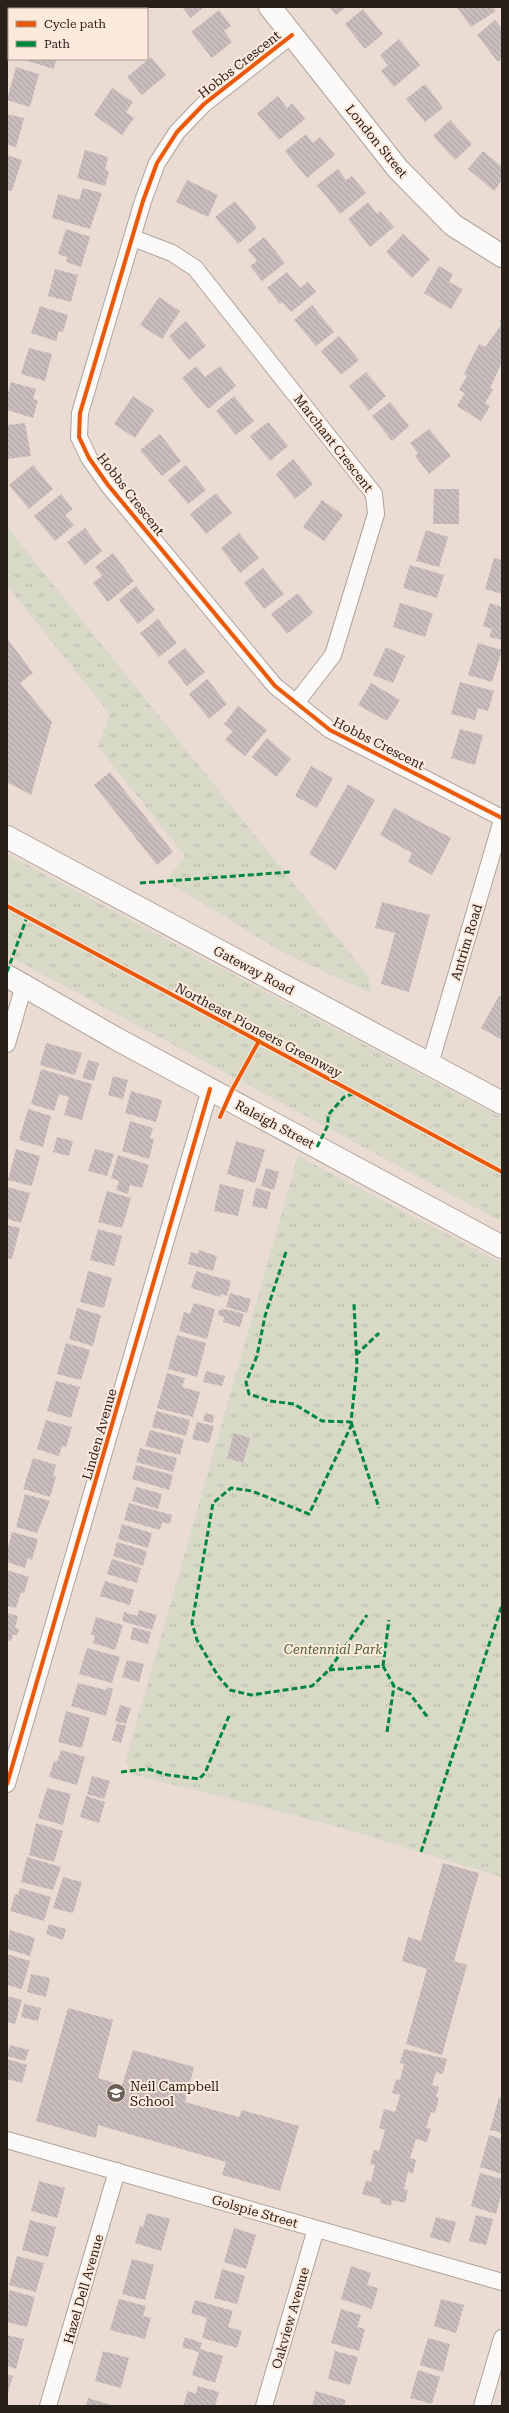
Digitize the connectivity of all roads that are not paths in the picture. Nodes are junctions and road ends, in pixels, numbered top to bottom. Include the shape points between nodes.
1 (270, 7) edge
2 (292, 35) junction
3 (133, 238) junction
4 (502, 256) edge
5 (296, 703) junction
6 (502, 819) edge
7 (7, 837) edge
8 (16, 980) edge
9 (7, 1044) edge
10 (430, 1064) junction
11 (210, 1089) junction
12 (502, 1103) edge
13 (502, 1247) edge
14 (7, 1784) edge
15 (7, 2140) edge
16 (117, 2171) junction
17 (316, 2229) junction
18 (502, 2282) edge
19 (502, 2338) edge
20 (48, 2406) edge
21 (264, 2406) edge
22 (482, 2406) edge

1 - 2 street, London Street
2 - 3 street, Hobbs Crescent via 204,104 177,132 157,163 142,201
2 - 4 street, London Street via 398,169 453,225
3 - 5 street, Hobbs Crescent via 80,413 79,437 89,458 108,485 275,686
3 - 5 street, Marchant Crescent via 172,253 195,268 374,494 376,514 333,656
5 - 6 street, Hobbs Crescent via 330,730
6 - 10 street, Antrim Road
7 - 10 street, Gateway Road
8 - 9 street
8 - 11 street, Raleigh Street via 115,1038
10 - 12 street, Gateway Road
11 - 13 street, Raleigh Street
11 - 14 street, Linden Avenue
15 - 16 street, Golspie Street
16 - 17 street, Golspie Street
16 - 20 street, Hazel Dell Avenue
17 - 18 street, Golspie Street
17 - 21 street, Oakview Avenue
19 - 22 street

